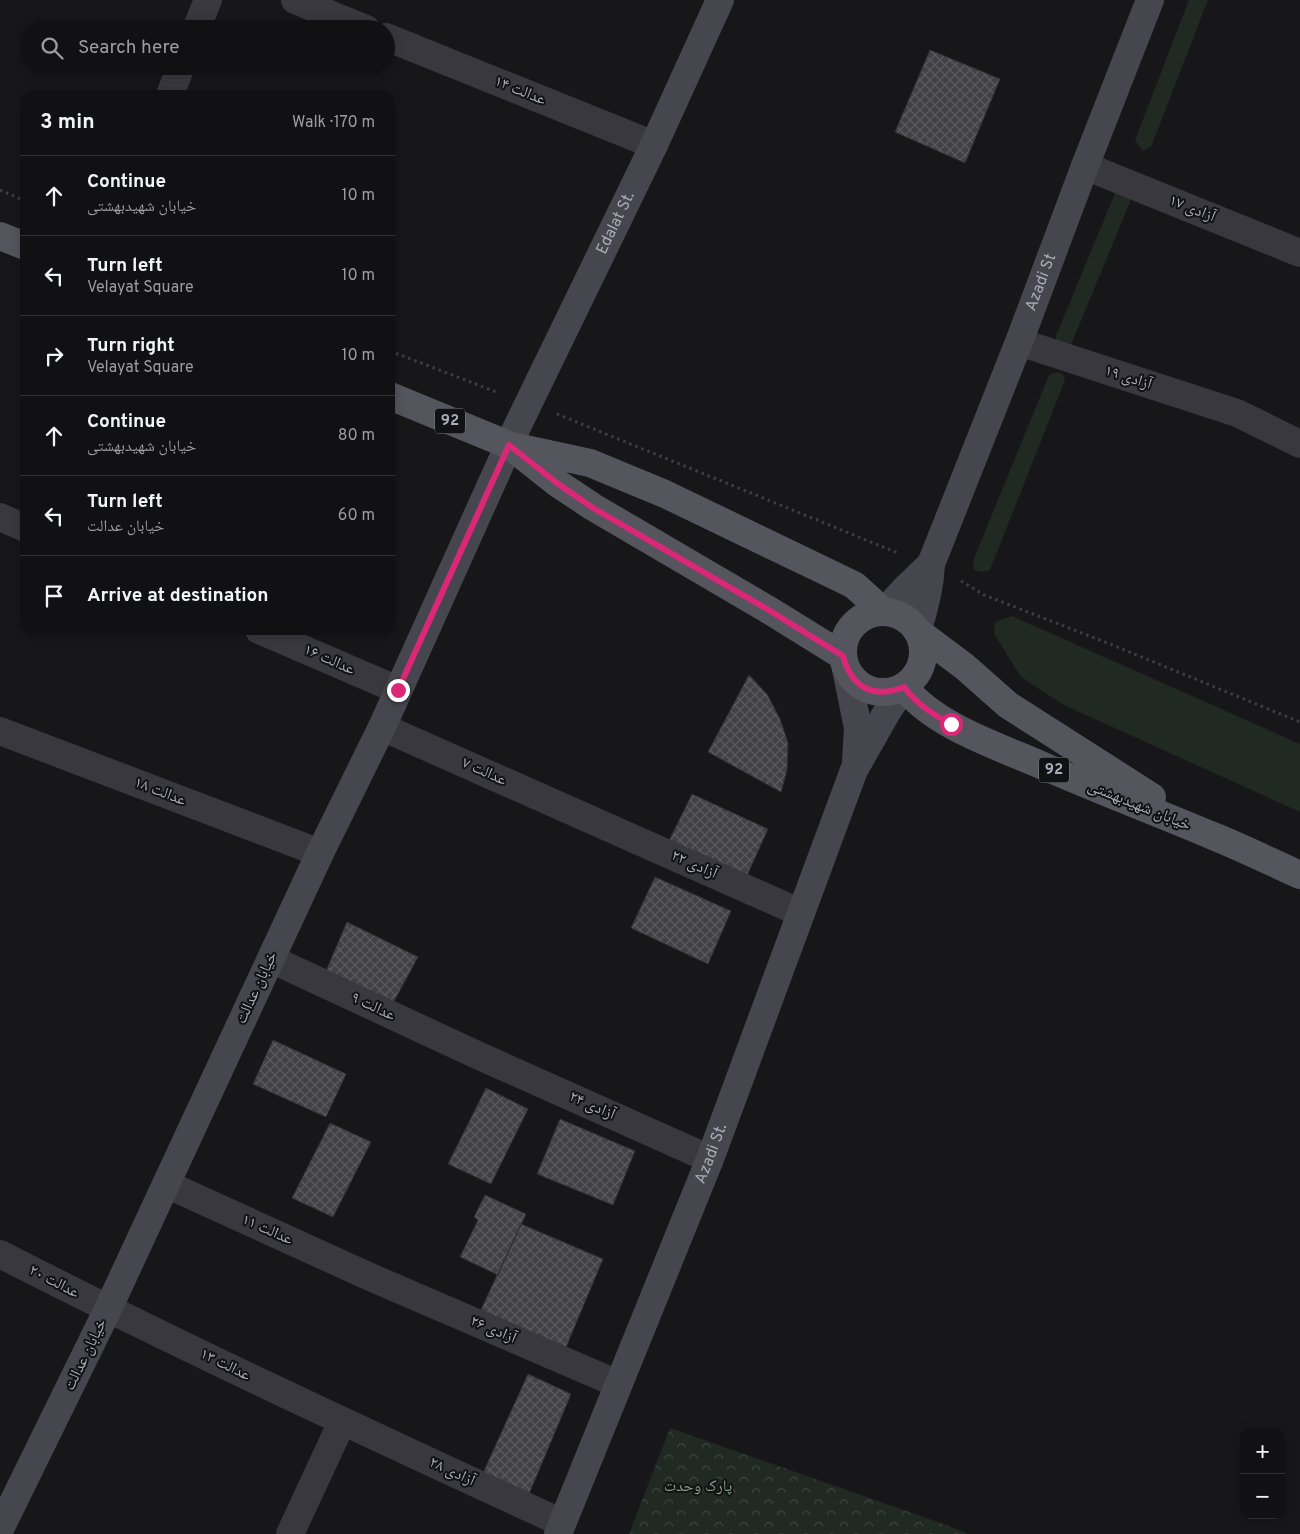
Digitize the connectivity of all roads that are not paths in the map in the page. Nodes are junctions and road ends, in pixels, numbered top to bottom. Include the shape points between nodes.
1 (208, 0) edge
2 (295, 0) edge
3 (720, 0) edge
4 (1150, 0) edge
5 (200, 20) edge
6 (344, 20) edge
7 (395, 41) edge
8 (178, 75) edge
9 (172, 90) edge
10 (654, 145) junction
11 (1085, 166) junction
12 (0, 236) edge
13 (20, 244) edge
14 (1300, 253) edge
15 (1020, 342) junction
16 (395, 398) edge
17 (1300, 444) edge
18 (509, 445) junction
19 (0, 517) edge
20 (20, 526) edge
21 (932, 564) junction
22 (884, 612) junction
23 (917, 631) junction
24 (271, 635) edge
25 (845, 663) junction
26 (904, 687) junction
27 (398, 690) junction
28 (382, 727) junction
29 (0, 731) edge
30 (854, 770) junction
31 (586, 817) joint
32 (1215, 836) junction
33 (320, 852) junction
34 (1300, 875) edge
35 (801, 913) junction
36 (271, 959) junction
37 (475, 1054) joint
38 (710, 1159) junction
39 (166, 1184) junction
40 (0, 1254) edge
41 (368, 1276) joint
42 (108, 1309) junction
43 (618, 1384) junction
44 (342, 1422) junction
45 (560, 1528) edge
46 (0, 1529) edge
47 (290, 1534) edge

1 - 5 street
2 - 6 street
3 - 10 main road, Edalat St.
4 - 11 main road, Azadi St
7 - 10 street, عدالت ۱۴
8 - 9 street
10 - 18 main road, Edalat St.
11 - 14 street, آزادی ۱۷
11 - 15 main road, Azadi St
12 - 13 main road
15 - 17 street, آزادی ۱۹ via 1237,413
15 - 21 main road, Azadi St
16 - 18 main road, 92
18 - 22 main road via 590,463 665,494 846,580
18 - 25 main road, 92 via 593,508 767,609
18 - 27 main road, خیابان عدالت
19 - 20 street
21 - 22 main road
21 - 23 main road via 927,604
22 - 23 main road via 908,621
22 - 25 main road via 858,620 849,630 844,643
23 - 26 main road via 923,655 914,678
23 - 32 main road via 1008,705
24 - 27 street, عدالت ۱۶
25 - 26 main road via 854,681 866,688 879,692
25 - 30 main road via 858,728
26 - 30 main road
26 - 32 main road, خیابان شهیدبهشتی / 92 via 929,712 951,724 1082,783
27 - 28 main road, خیابان عدالت
28 - 31 street, عدالت ۷
28 - 33 main road, خیابان عدالت
29 - 33 street, عدالت ۱۸
30 - 35 main road, Azadi St.
31 - 35 street, آزادی ۲۲
32 - 34 main road, خیابان شهیدبهشتی / 92
33 - 36 main road, خیابان عدالت
35 - 38 main road, Azadi St.
36 - 37 street, عدالت ۹
36 - 39 main road, خیابان عدالت
37 - 38 street, آزادی ۲۴
38 - 43 main road, Azadi St.
39 - 41 street, عدالت ۱۱
39 - 42 main road, خیابان عدالت
40 - 42 street, عدالت ۲۰
41 - 43 street, آزادی ۲۶
42 - 44 street, عدالت ۱۳
42 - 46 main road, خیابان عدالت
43 - 45 main road, Azadi St.
44 - 45 street, آزادی ۲۸
44 - 47 street

